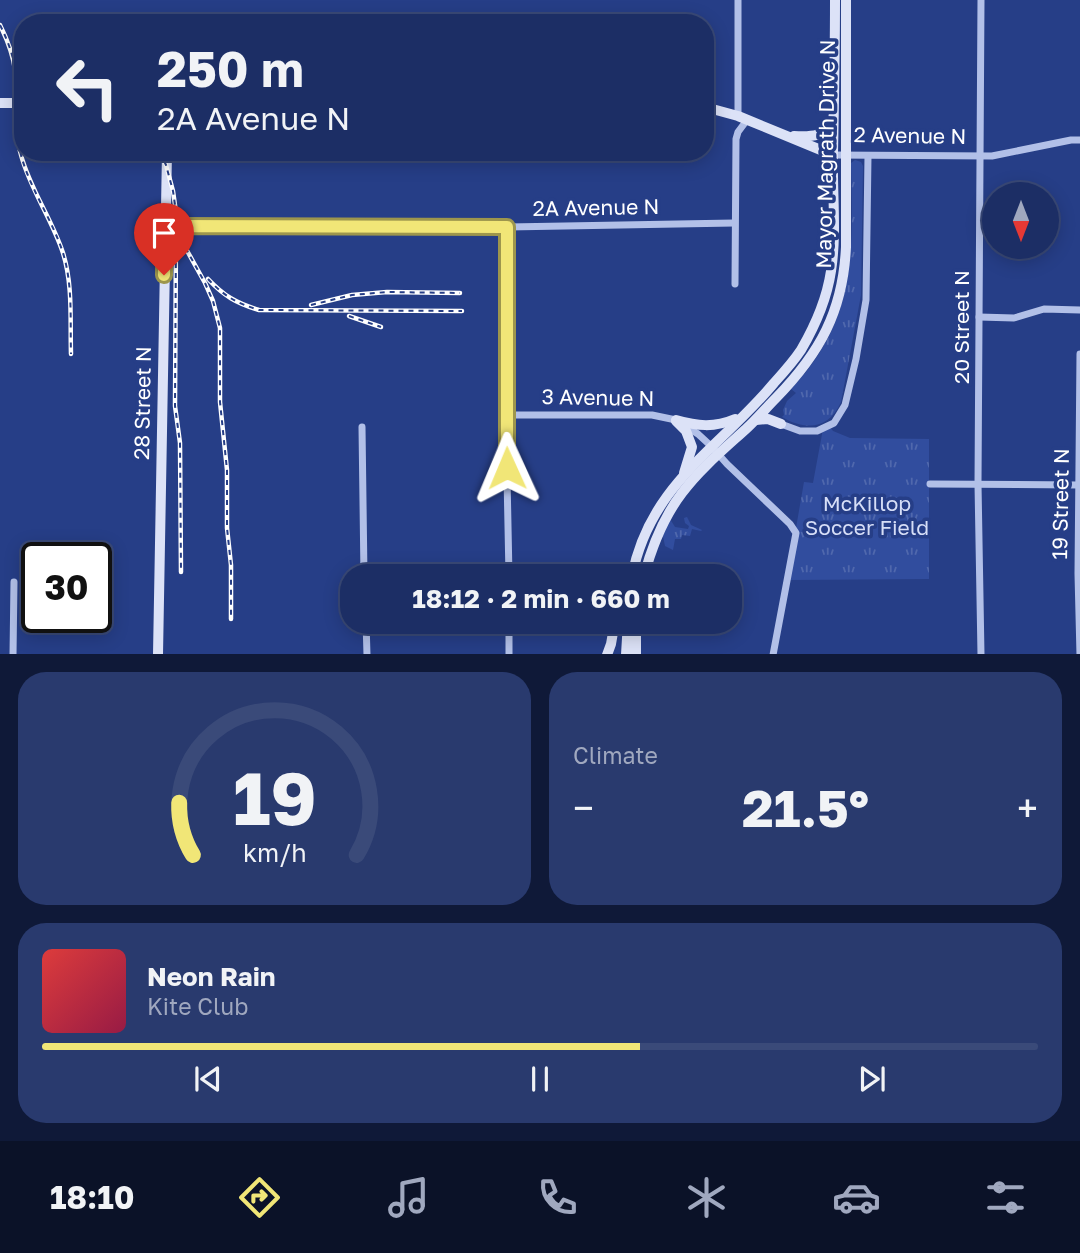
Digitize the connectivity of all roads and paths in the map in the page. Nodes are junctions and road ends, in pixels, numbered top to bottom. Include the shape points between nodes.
1 (738, 0) edge
2 (835, 0) edge
3 (846, 0) edge
4 (981, 0) edge
5 (714, 110) edge
6 (835, 113) junction
7 (742, 118) junction
8 (786, 135) junction
9 (1080, 139) edge
10 (833, 155) junction
11 (846, 155) junction
12 (868, 156) junction
13 (980, 157) junction
14 (167, 161) edge
15 (734, 223) junction
16 (165, 226) junction
17 (507, 227) junction
18 (735, 284) dead end
19 (1080, 310) edge
20 (979, 317) junction
21 (1080, 354) edge
22 (774, 400) junction
23 (506, 415) junction
24 (742, 417) junction
25 (676, 421) junction
26 (756, 421) junction
27 (781, 424) junction
28 (362, 427) dead end
29 (711, 446) junction
30 (719, 454) junction
31 (683, 476) junction
32 (930, 484) dead end
33 (978, 484) junction
34 (1079, 485) edge
35 (364, 564) edge
36 (509, 564) edge
37 (633, 564) edge
38 (648, 564) edge
39 (1079, 574) edge
40 (14, 582) dead end
41 (366, 634) edge
42 (509, 634) edge
43 (613, 634) edge
44 (627, 634) edge
45 (636, 636) joint
46 (13, 654) edge
47 (159, 654) edge
48 (367, 654) edge
49 (509, 654) edge
50 (607, 654) edge
51 (626, 654) edge
52 (636, 654) edge
53 (645, 654) edge
54 (773, 654) edge
55 (981, 654) edge
56 (1080, 654) edge

1 - 7 street
2 - 6 main road, Mayor Magrath Drive N
3 - 11 main road, Mayor Magrath Drive N
4 - 13 street, 20 Street N
5 - 7 main road, 2 Avenue N
6 - 8 main road via 828,128 818,135
6 - 10 main road, Mayor Magrath Drive N
7 - 8 main road, 2 Avenue N
7 - 15 street via 736,139
8 - 10 main road, 2 Avenue N
9 - 13 street, 2 Avenue N
10 - 11 street, 2 Avenue N
10 - 24 main road, Mayor Magrath Drive N via 834,244 822,303 793,361
11 - 12 street, 2 Avenue N
11 - 22 main road, Mayor Magrath Drive N via 845,261 838,301 812,356
12 - 13 street, 2 Avenue N
12 - 27 street, Mayor Magrath Drive N via 867,292 845,405 834,423 813,432
13 - 20 street, 20 Street N
14 - 16 main road, 28 Street N
15 - 17 street, 2A Avenue N
15 - 18 street
16 - 17 street, 2A Avenue N
16 - 47 main road, 28 Street N
17 - 23 street
19 - 20 street
20 - 33 street, 20 Street N
21 - 34 street, 19 Street N
22 - 26 main road, Mayor Magrath Drive N
22 - 27 main road
23 - 25 street, 3 Avenue N via 652,415
23 - 36 street
24 - 25 main road via 709,426
24 - 29 main road, Mayor Magrath Drive N
25 - 29 street, 3 Avenue N
25 - 31 main road via 692,447
26 - 27 main road
26 - 30 main road, Mayor Magrath Drive N
28 - 35 street
29 - 30 street, 3 Avenue N
29 - 31 main road, Mayor Magrath Drive N
30 - 38 main road, Mayor Magrath Drive N via 672,507
30 - 54 street, 3 Avenue N via 796,533
31 - 37 main road, Mayor Magrath Drive N via 660,505
32 - 33 street
33 - 34 street
33 - 55 street, 20 Street N
34 - 39 street, 19 Street N
39 - 56 street, 19 Street N
40 - 46 street
41 - 48 street
42 - 49 street
43 - 50 main road
44 - 51 main road
45 - 52 main road
45 - 53 main road

